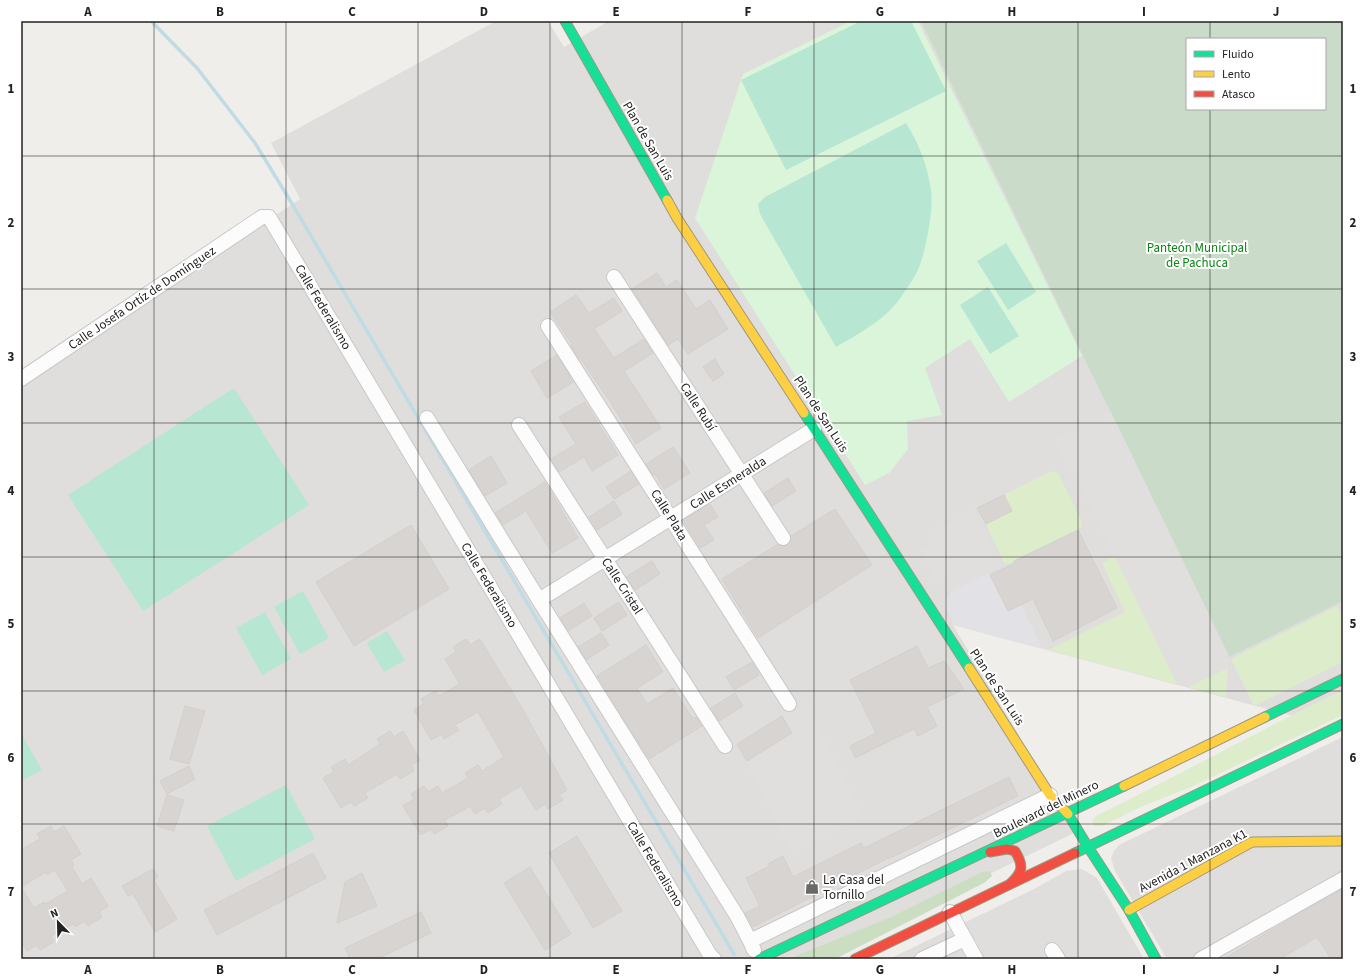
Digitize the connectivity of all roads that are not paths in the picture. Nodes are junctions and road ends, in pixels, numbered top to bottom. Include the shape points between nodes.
1 (565, 21) edge
2 (262, 217) joint
3 (614, 277) dead end
4 (548, 326) dead end
5 (21, 379) edge
6 (427, 418) dead end
7 (520, 425) dead end
8 (814, 429) junction
9 (741, 474) junction
10 (671, 518) junction
11 (783, 538) dead end
12 (605, 559) junction
13 (539, 600) junction
14 (1343, 679) edge
15 (789, 704) dead end
16 (1343, 724) edge
17 (725, 746) dead end
18 (1050, 795) junction
19 (1068, 814) junction
20 (1343, 841) edge
21 (1088, 847) junction
22 (982, 854) junction
23 (1343, 879) edge
24 (1010, 884) junction
25 (1129, 910) junction
26 (950, 912) junction
27 (965, 939) junction
28 (750, 941) junction
29 (714, 959) edge
30 (759, 959) edge
31 (856, 959) edge
32 (922, 959) edge
33 (976, 959) edge
34 (1156, 959) edge
35 (1201, 959) edge

1 - 8 main road, Plan de San Luis via 677,218
2 - 5 street, Calle Josefa Ortíz de Domínguez
2 - 29 street, Calle Federalismo via 269,217
3 - 9 street, Calle Rubí
4 - 10 street, Calle Plata
6 - 13 street
7 - 12 street, Calle Cristal
8 - 9 street, Calle Esmeralda
8 - 18 main road, Plan de San Luis
9 - 10 street, Calle Esmeralda
9 - 11 street, Calle Rubí
10 - 12 street, Calle Esmeralda
10 - 15 street, Calle Plata
12 - 13 street, Calle Esmeralda
12 - 17 street, Calle Cristal
13 - 28 street via 737,916
14 - 19 main road, Boulevard del Minero
16 - 21 main road
18 - 19 main road, Plan de San Luis
18 - 28 street
19 - 21 main road, Plan de San Luis
19 - 22 main road, Boulevard del Minero
20 - 25 main road, Avenida 1 Manzana K1 via 1252,842
21 - 24 main road
21 - 25 main road, Plan de San Luis
22 - 24 main road via 1007,849 1015,851 1021,860 1022,869 1019,876
22 - 30 main road, Boulevard del Minero
23 - 35 street
24 - 26 main road
25 - 34 main road, Plan de San Luis
26 - 27 street
26 - 31 main road
27 - 32 street
27 - 33 street
28 - 30 street

